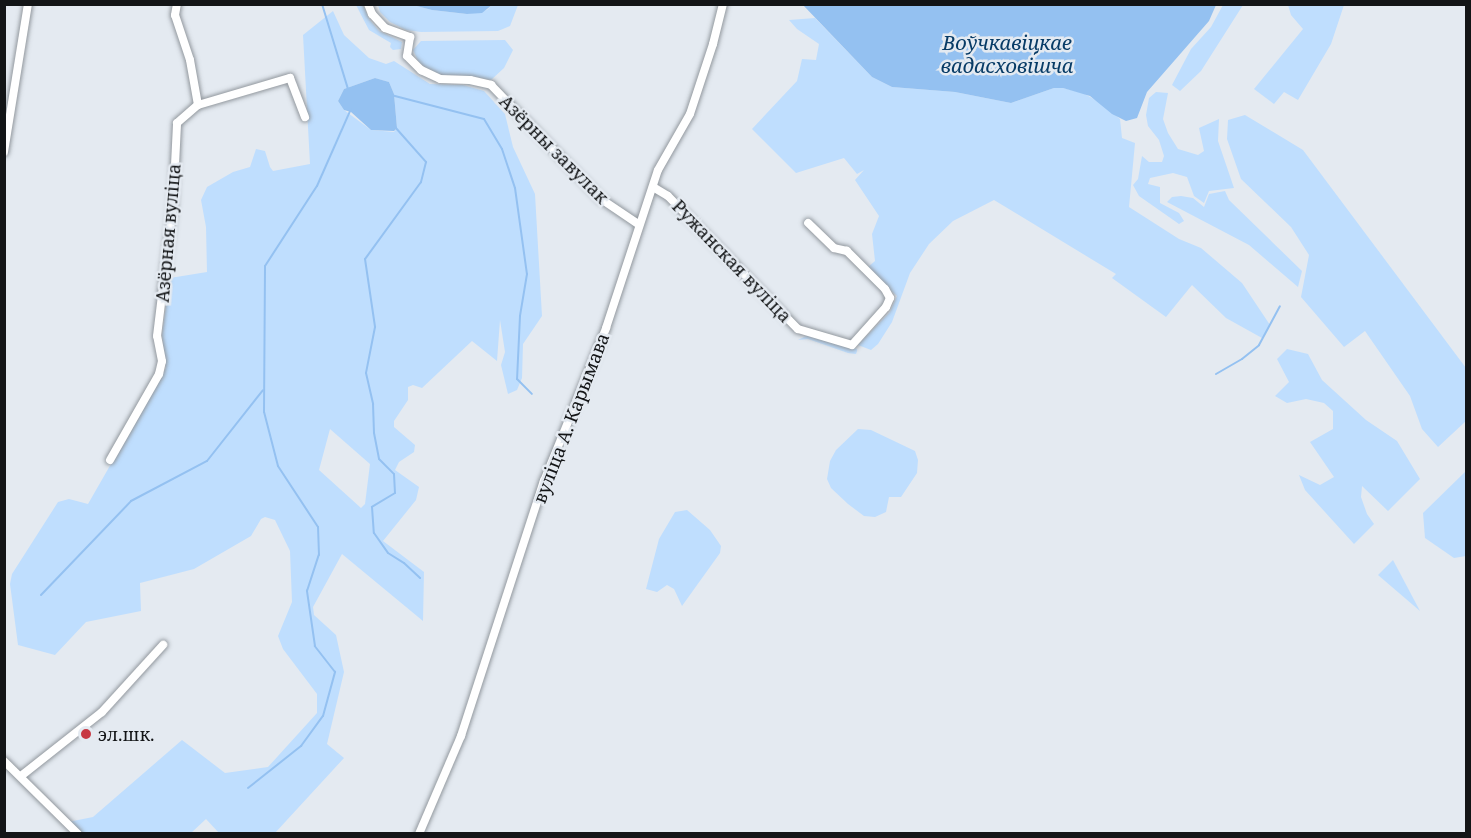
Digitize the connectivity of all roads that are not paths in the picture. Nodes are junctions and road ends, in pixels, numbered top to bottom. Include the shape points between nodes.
1 (28, 4) edge
2 (177, 4) edge
3 (368, 4) edge
4 (723, 4) edge
5 (198, 105) junction
6 (305, 117) dead end
7 (4, 152) edge
8 (652, 187) junction
9 (808, 223) dead end
10 (638, 224) junction
11 (110, 460) dead end
12 (163, 645) dead end
13 (4, 761) edge
14 (21, 776) junction
15 (78, 834) edge
16 (419, 834) edge

1 - 7 street
2 - 5 street via 175,15 190,60
3 - 10 street, Азёрны завулак via 385,28 410,37 407,56 422,70 440,79 491,85 601,199
4 - 8 street, вуліца А. Карымава via 690,114
5 - 6 street via 290,78
5 - 11 street, Азёрная вуліца via 177,123 173,206 157,336 162,361 159,374
8 - 9 street, Ружанская вуліца via 669,196 798,329 852,345 890,298 847,251 834,248
8 - 10 street, вуліца А. Карымава
10 - 16 street, вуліца А. Карымава via 606,328 544,480 461,736
12 - 14 street via 102,711
13 - 14 street
14 - 15 street

